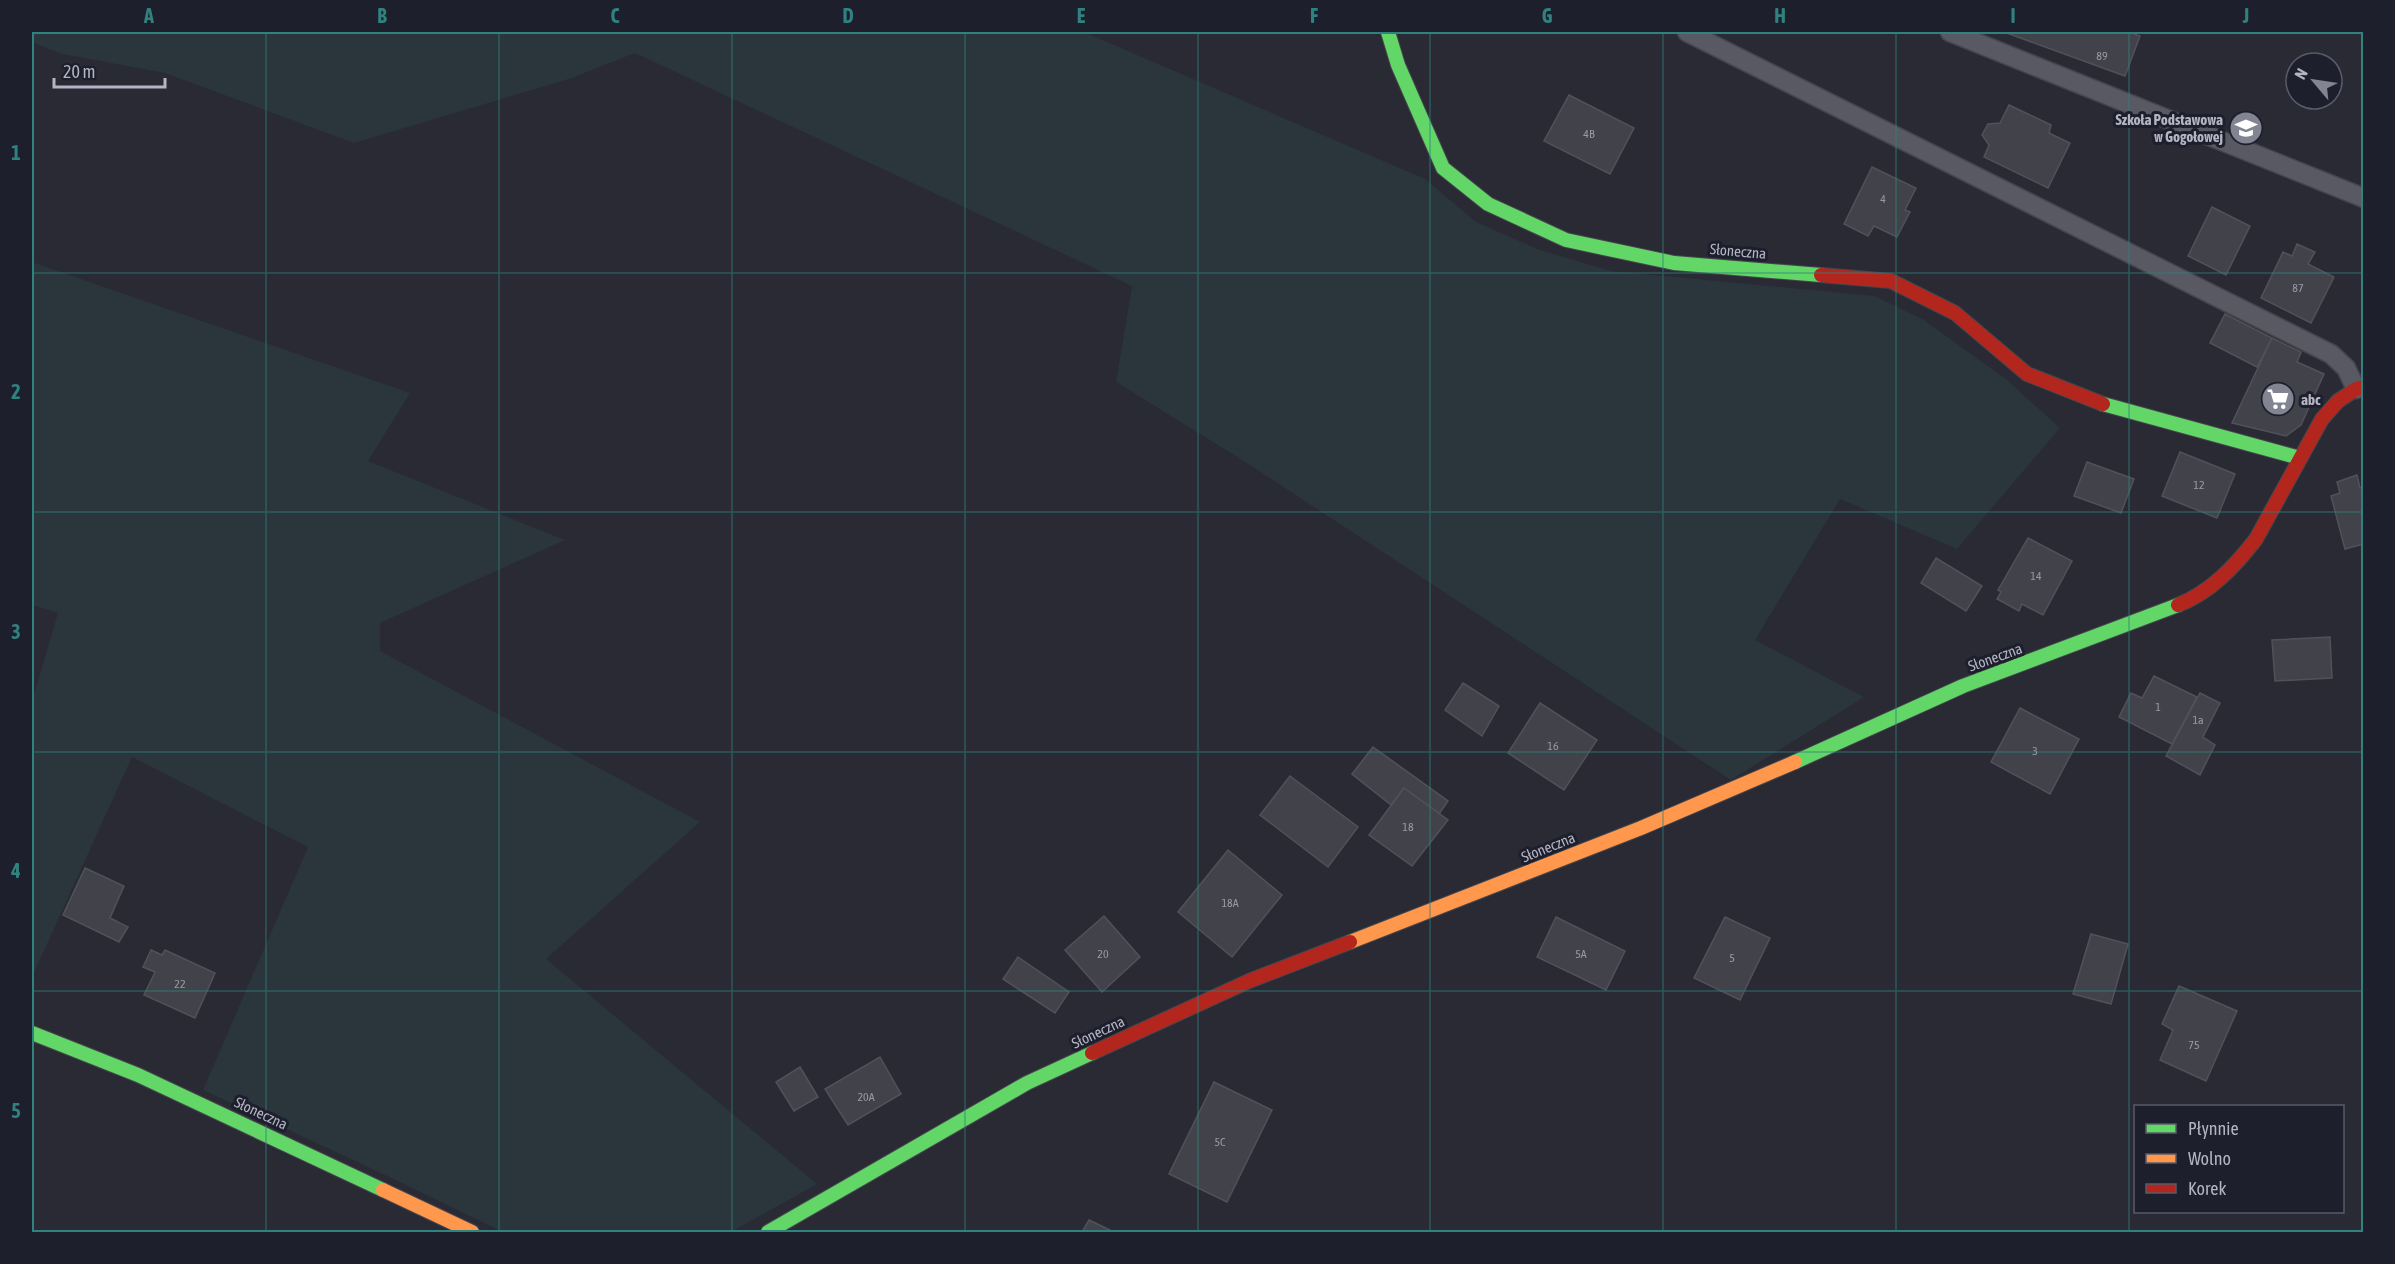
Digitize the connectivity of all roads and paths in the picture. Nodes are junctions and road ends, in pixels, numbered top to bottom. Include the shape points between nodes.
1 (1388, 32) edge
2 (1687, 32) edge
3 (1950, 32) edge
4 (2364, 198) edge
5 (2360, 388) edge
6 (2300, 458) junction
7 (32, 1033) edge
8 (472, 1233) edge
9 (768, 1233) edge

1 - 6 street, Słoneczna via 1398,66 1443,168 1488,204 1566,240 1674,262 1891,281 1955,313 2027,374 2093,401
2 - 5 lane via 2331,354
3 - 4 lane
5 - 6 street, Słoneczna via 2332,406
6 - 9 street, Słoneczna via 2244,555 2208,589 2190,600 1964,686 1734,790 1250,981 1027,1083
7 - 8 street, Słoneczna via 138,1075

